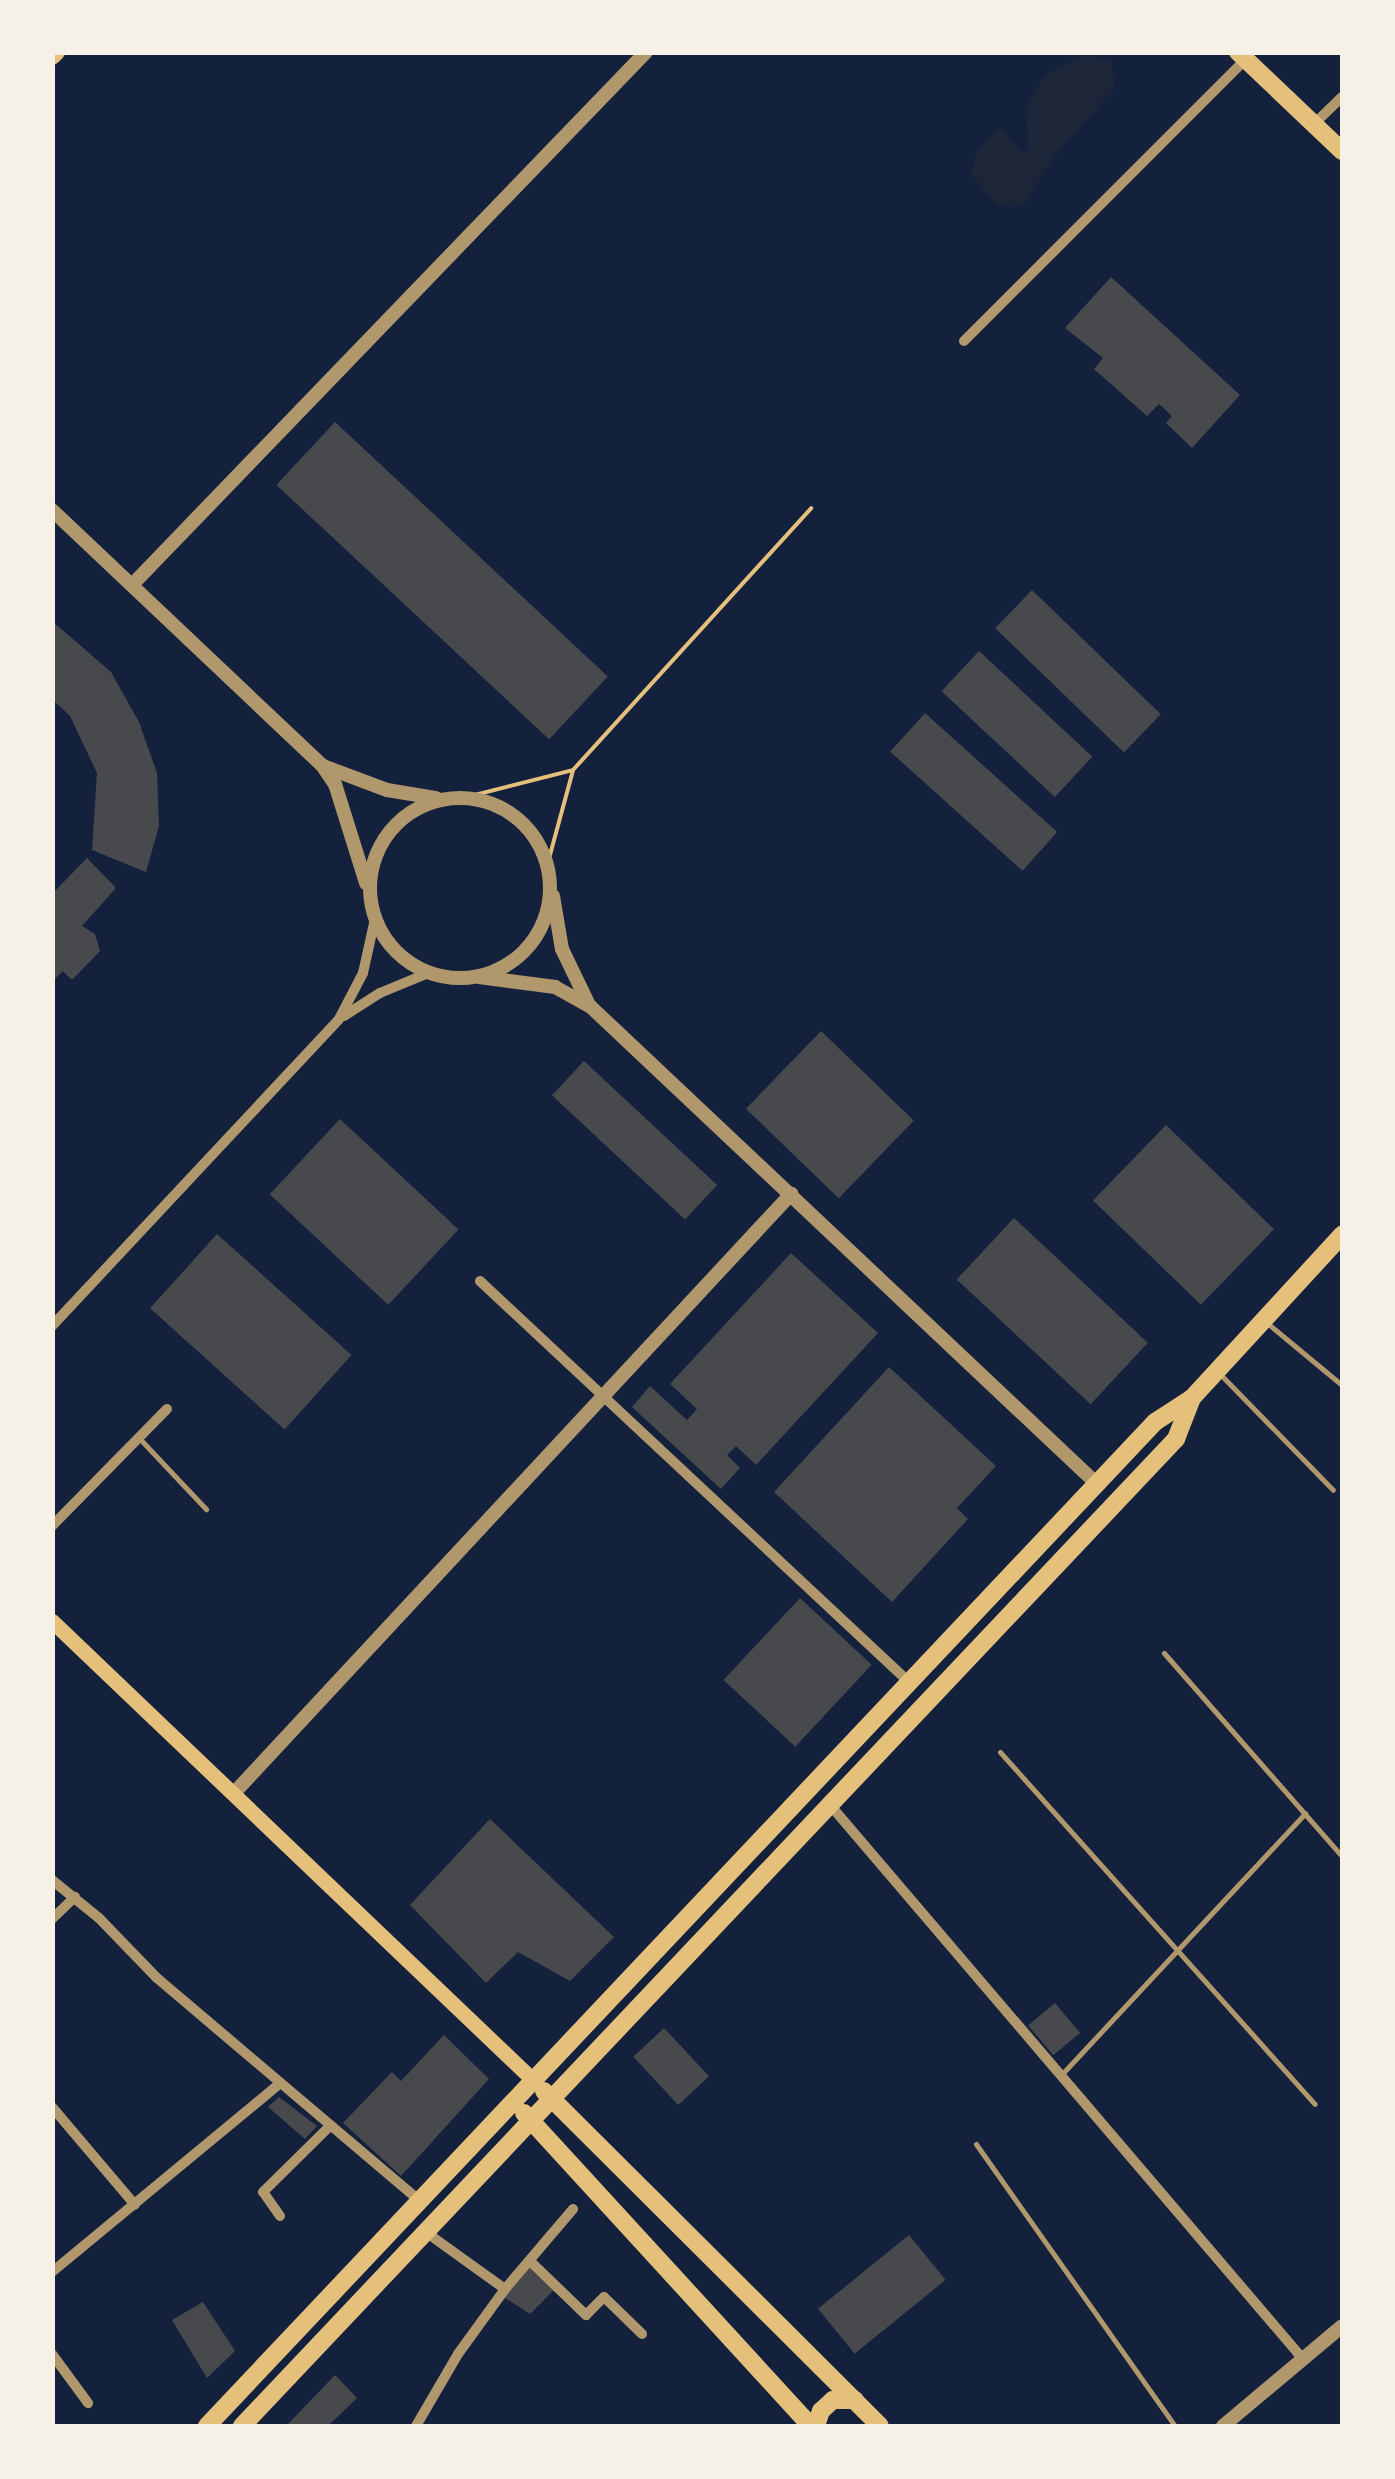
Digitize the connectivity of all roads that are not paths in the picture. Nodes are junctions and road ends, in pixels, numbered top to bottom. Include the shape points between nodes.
1 (646, 52) edge
2 (1241, 56) edge
3 (1342, 97) edge
4 (1314, 124) junction
5 (1342, 151) edge
6 (964, 341) dead end
7 (52, 510) edge
8 (132, 585) junction
9 (322, 766) junction
10 (441, 799) junction
11 (551, 882) junction
12 (370, 894) junction
13 (375, 919) junction
14 (428, 973) junction
15 (480, 977) junction
16 (591, 1007) junction
17 (338, 1019) junction
18 (791, 1194) junction
19 (1342, 1235) edge
20 (480, 1282) dead end
21 (1263, 1320) junction
22 (52, 1326) edge
23 (1217, 1371) junction
24 (1342, 1386) edge
25 (602, 1397) junction
26 (1192, 1398) junction
27 (167, 1409) dead end
28 (139, 1438) junction
29 (1097, 1484) junction
30 (1333, 1490) dead end
31 (206, 1509) dead end
32 (52, 1526) edge
33 (52, 1621) edge
34 (1164, 1652) dead end
35 (911, 1684) junction
36 (1000, 1752) dead end
37 (235, 1792) junction
38 (831, 1806) junction
39 (1304, 1813) junction
40 (1342, 1856) edge
41 (52, 1880) edge
42 (74, 1897) junction
43 (52, 1918) edge
44 (1177, 1950) junction
45 (1061, 2075) junction
46 (533, 2080) junction
47 (279, 2084) junction
48 (551, 2098) junction
49 (512, 2101) junction
50 (1315, 2104) dead end
51 (52, 2108) edge
52 (531, 2120) junction
53 (330, 2126) junction
54 (976, 2144) dead end
55 (419, 2200) junction
56 (135, 2206) junction
57 (574, 2209) dead end
58 (280, 2216) dead end
59 (426, 2232) junction
60 (530, 2261) junction
61 (52, 2272) edge
62 (505, 2289) junction
63 (1342, 2326) edge
64 (642, 2334) dead end
65 (52, 2354) edge
66 (1303, 2359) junction
67 (855, 2400) junction
68 (88, 2403) dead end
69 (207, 2426) edge
70 (242, 2426) edge
71 (416, 2426) edge
72 (814, 2426) edge
73 (880, 2426) edge
74 (1175, 2426) edge
75 (1223, 2426) edge

1 - 8 street
2 - 4 main road
2 - 6 street
3 - 4 street
4 - 5 main road
7 - 8 street
8 - 9 street
9 - 10 street via 388,790
9 - 12 street via 335,784
10 - 11 street via 467,797 515,816 533,834
10 - 12 street via 417,808 388,834 372,868
11 - 15 street via 540,932 504,968
11 - 16 street via 562,948
12 - 13 street
13 - 14 street via 406,960
13 - 17 street via 363,974
14 - 15 street
14 - 17 street
15 - 16 street via 554,987
16 - 18 street
17 - 22 street
18 - 25 street
18 - 29 street
19 - 21 main road
20 - 25 street
21 - 23 main road
21 - 24 lane
23 - 26 main road
23 - 30 lane
25 - 35 street
25 - 37 street
26 - 29 main road via 1156,1422
26 - 38 main road via 1176,1439
27 - 28 street
28 - 31 lane
28 - 32 street
29 - 35 main road
33 - 37 main road
34 - 39 lane
35 - 46 main road
36 - 44 lane
37 - 46 main road
38 - 45 street
38 - 48 main road
39 - 40 lane
39 - 44 lane
41 - 42 street
42 - 43 street
42 - 47 street
44 - 45 lane
44 - 50 lane
45 - 66 street
46 - 48 main road
46 - 49 main road
47 - 53 street
47 - 56 street
48 - 52 main road
48 - 67 main road
49 - 52 main road
49 - 55 main road
51 - 56 street
52 - 59 main road
52 - 72 main road
53 - 55 street
53 - 58 street via 263,2192
54 - 74 lane
55 - 69 main road
56 - 61 street
57 - 60 street
59 - 62 street
59 - 70 main road
60 - 62 street
60 - 64 street via 586,2315 604,2296
62 - 71 street
63 - 66 street
65 - 68 street
66 - 75 street
67 - 72 main road via 833,2400
67 - 73 main road

